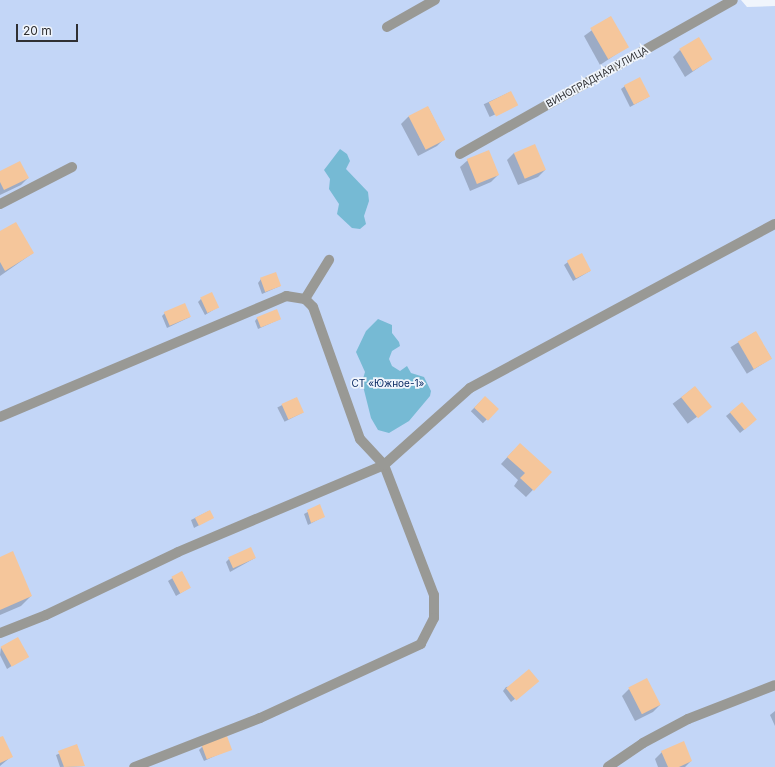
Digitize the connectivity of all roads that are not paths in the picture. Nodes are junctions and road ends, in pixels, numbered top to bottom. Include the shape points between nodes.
1 (435, 0) edge
2 (733, 0) edge
3 (387, 27) dead end
4 (460, 154) dead end
5 (72, 167) dead end
6 (0, 204) edge
7 (775, 224) edge
8 (329, 260) dead end
9 (305, 299) junction
10 (0, 417) edge
11 (384, 465) junction
12 (0, 634) edge
13 (775, 685) edge
14 (615, 765) edge
15 (134, 767) edge

1 - 3 street
2 - 4 street, ВИНОГРАДНАЯ УЛИЦА
5 - 6 street
7 - 11 street via 470,388
8 - 9 street
9 - 10 street via 286,296
9 - 11 street via 313,307 360,439
11 - 12 street via 178,552
11 - 15 street via 434,594 434,618 421,644 260,718
13 - 14 street via 688,719 643,743

